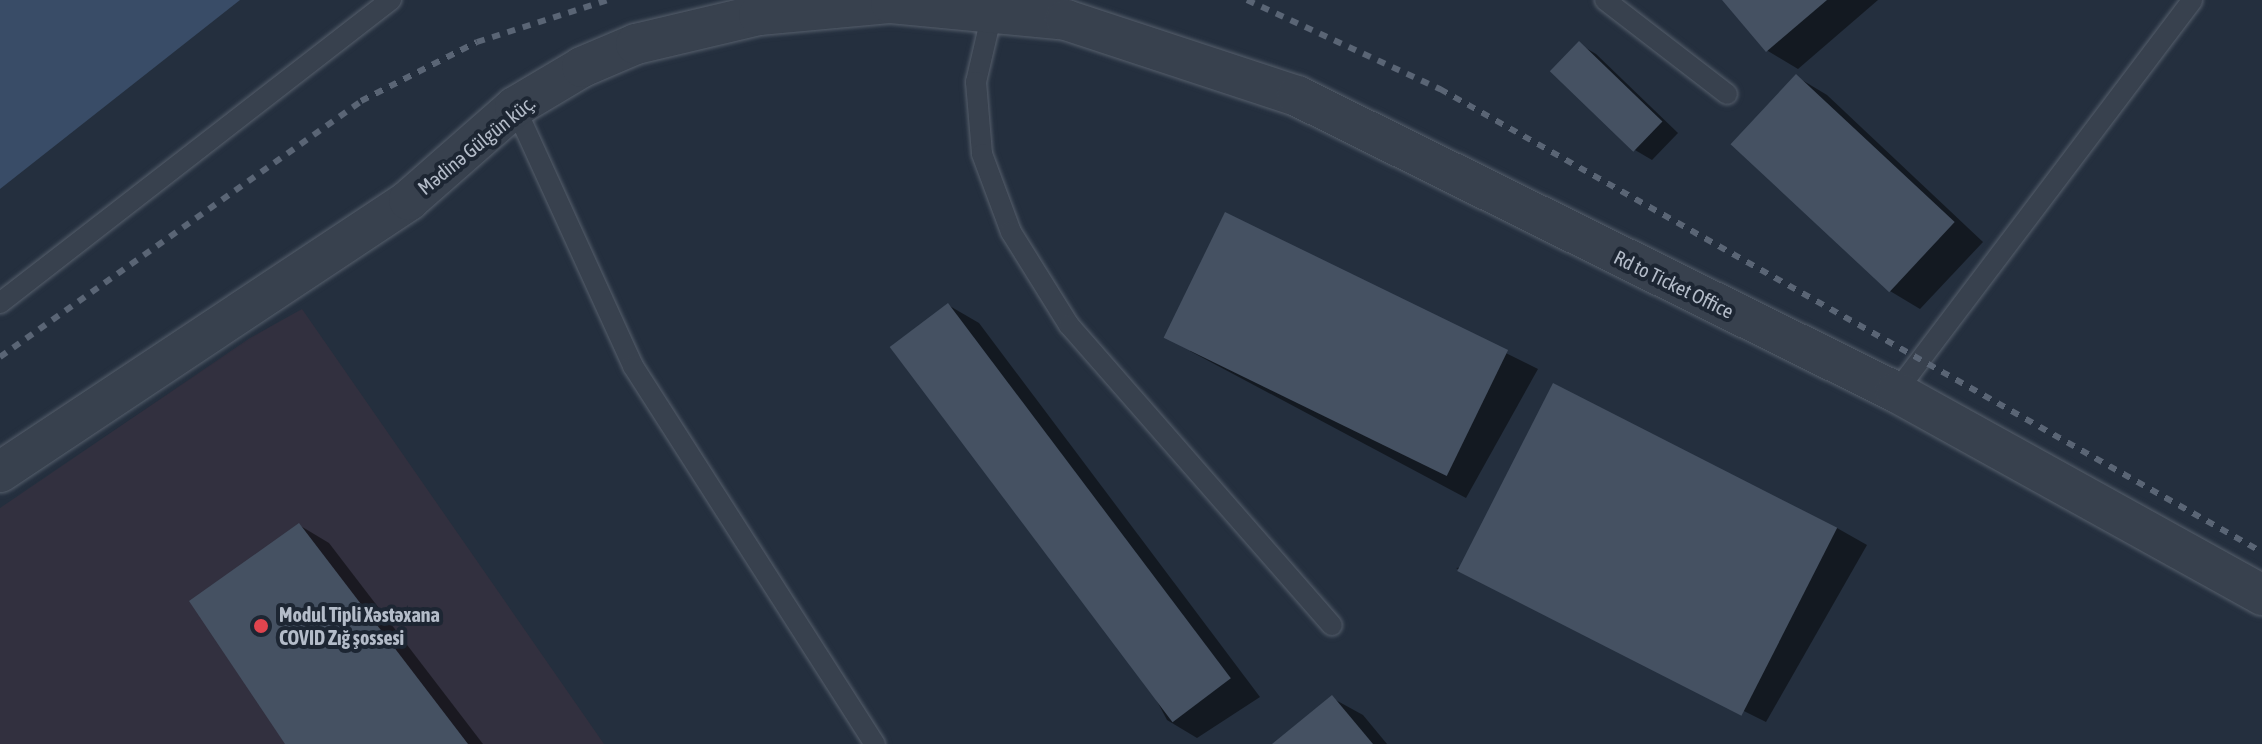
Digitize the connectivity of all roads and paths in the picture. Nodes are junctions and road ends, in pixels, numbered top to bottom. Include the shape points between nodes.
1 (391, 0) edge
2 (1605, 0) edge
3 (2192, 0) edge
4 (993, 9) junction
5 (1058, 10) edge
6 (1727, 94) dead end
7 (515, 107) junction
8 (0, 303) edge
9 (1896, 392) junction
10 (0, 472) edge
11 (2262, 595) edge
12 (1332, 625) dead end
13 (875, 744) edge

1 - 8 lane
2 - 6 lane
3 - 9 lane
4 - 5 street, Mədinə Gülgün küç.
4 - 7 street, Mədinə Gülgün küç. via 891,3 759,15 636,44 582,67
4 - 12 lane via 977,96 982,154 1011,232 1069,325
5 - 9 street, Rd to Ticket Office via 1297,96
7 - 10 street, Mədinə Gülgün küç. via 409,200
7 - 13 lane via 633,366
9 - 11 street, Rd to Ticket Office

